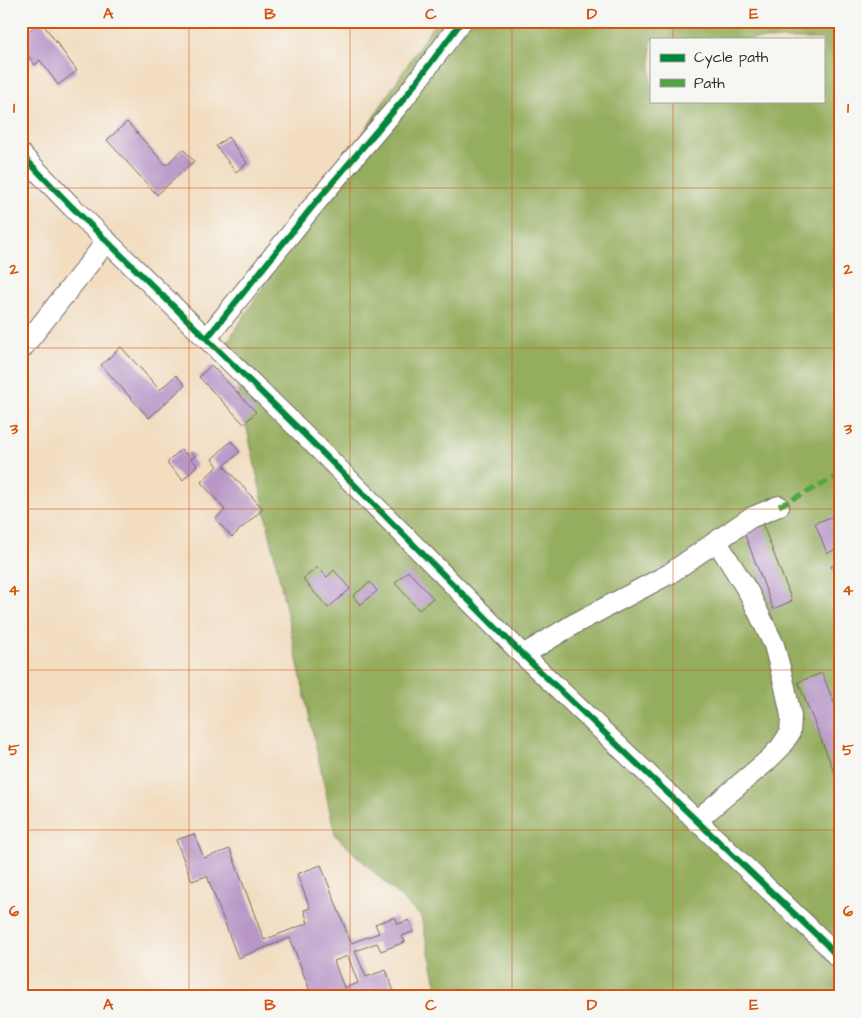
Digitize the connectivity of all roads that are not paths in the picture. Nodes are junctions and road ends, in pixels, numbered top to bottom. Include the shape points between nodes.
1 (462, 21) edge
2 (21, 154) edge
3 (107, 240) junction
4 (207, 338) junction
5 (21, 350) edge
6 (779, 506) dead end
7 (717, 542) junction
8 (523, 655) junction
9 (696, 821) junction
10 (841, 961) edge

1 - 4 street via 403,100
2 - 3 street
3 - 4 street
3 - 5 street
4 - 8 street
6 - 7 street via 750,518
7 - 8 street via 669,574
7 - 9 street via 749,593 774,645 791,716 790,733 767,761
8 - 9 street
9 - 10 street

